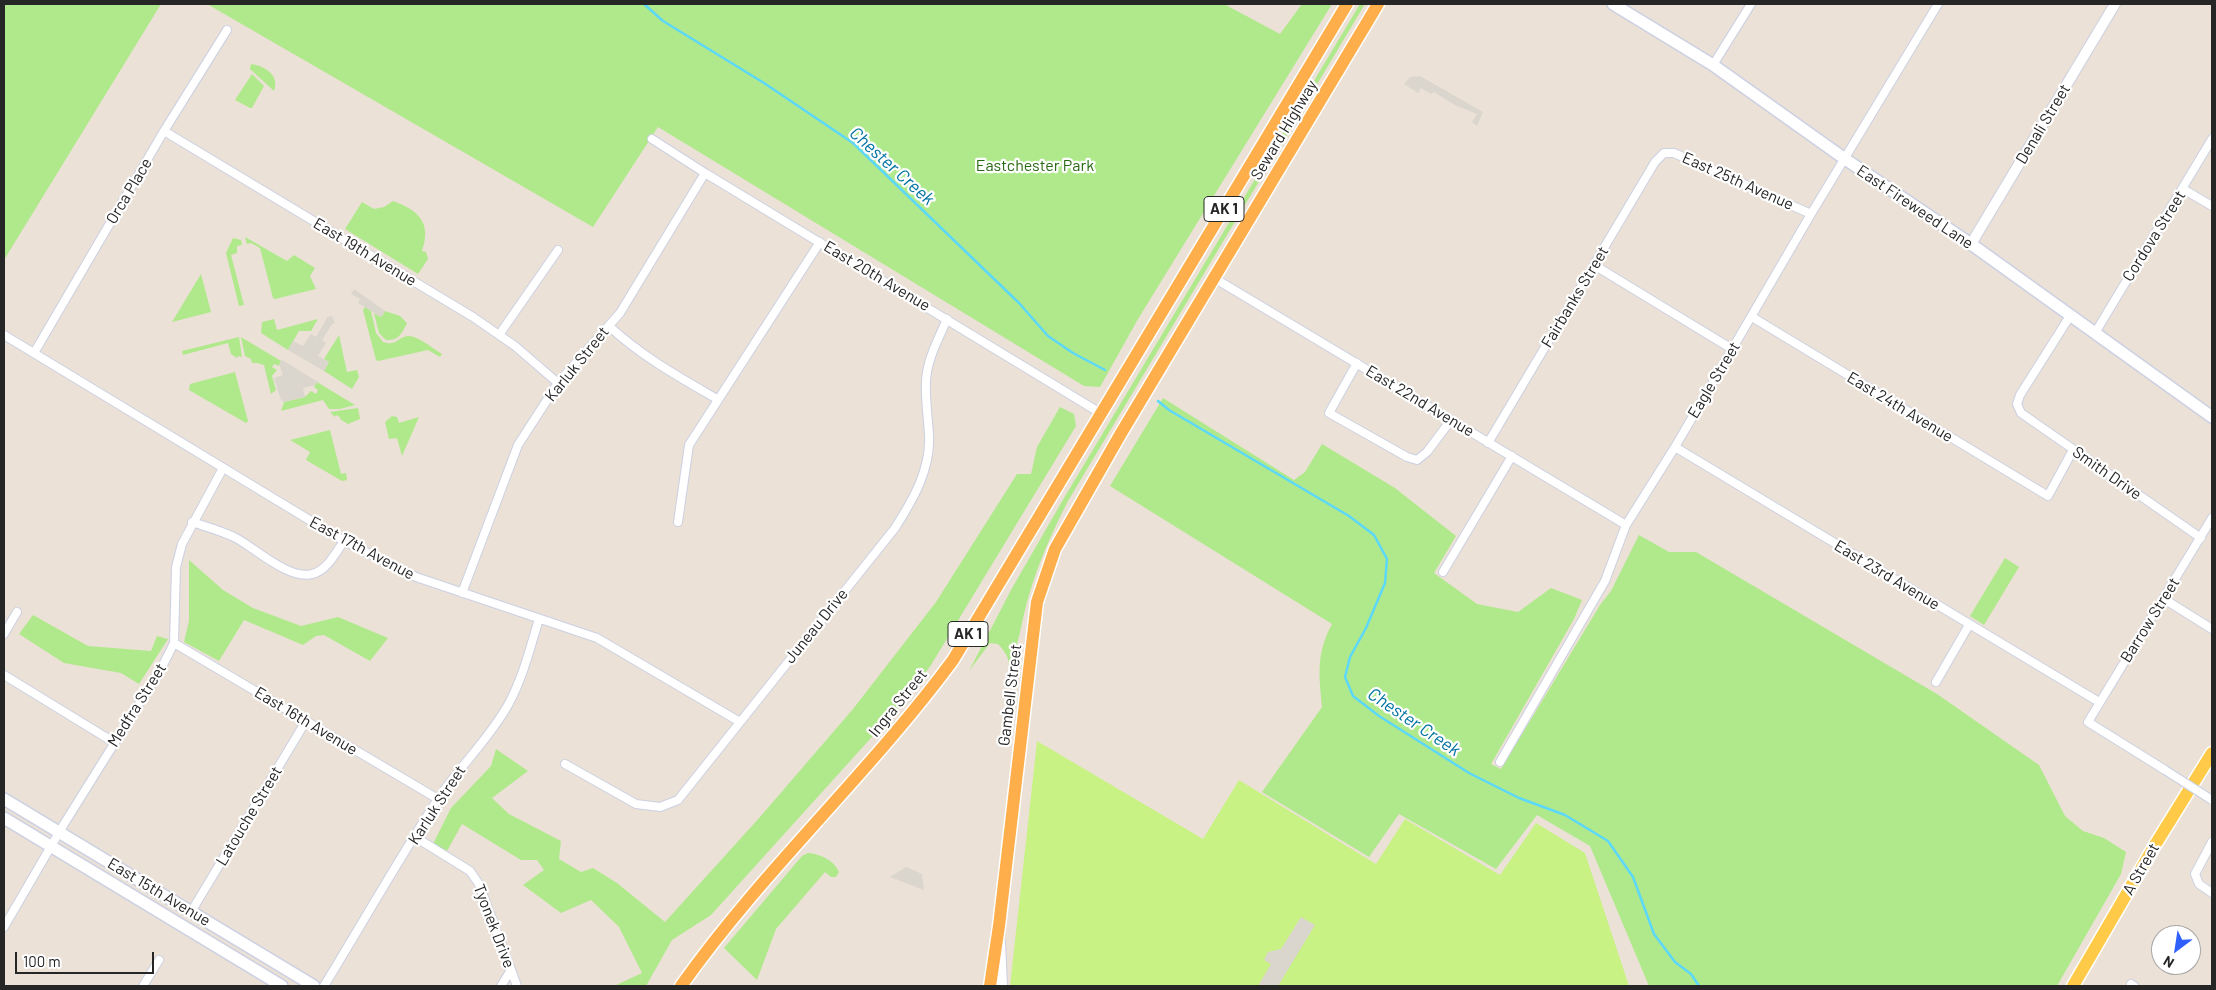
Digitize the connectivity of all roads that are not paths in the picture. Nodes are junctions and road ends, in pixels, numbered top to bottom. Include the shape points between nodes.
1 (1347, 4) edge
2 (1378, 4) edge
3 (1613, 4) edge
4 (1751, 4) edge
5 (1938, 4) edge
6 (2115, 4) edge
7 (227, 30) dead end
8 (1713, 65) junction
9 (164, 131) junction
10 (652, 139) dead end
11 (2212, 139) edge
12 (1664, 153) joint
13 (1845, 159) junction
14 (705, 173) junction
15 (2183, 188) junction
16 (2212, 206) edge
17 (1811, 214) junction
18 (820, 242) junction
19 (1971, 244) junction
20 (558, 250) dead end
21 (1594, 265) junction
22 (1214, 278) junction
23 (2070, 316) junction
24 (1752, 317) junction
25 (947, 319) junction
26 (609, 326) junction
27 (2094, 333) junction
28 (4, 335) edge
29 (499, 335) junction
30 (1732, 349) junction
31 (34, 353) junction
32 (1357, 363) junction
33 (558, 383) junction
34 (717, 399) junction
35 (1102, 414) junction
36 (2212, 417) edge
37 (1451, 420) junction
38 (1124, 427) joint
39 (1488, 442) junction
40 (1675, 447) junction
41 (2073, 450) junction
42 (1512, 456) junction
43 (223, 468) junction
44 (2212, 518) edge
45 (192, 522) junction
46 (678, 522) dead end
47 (1626, 525) junction
48 (2201, 538) junction
49 (344, 541) junction
50 (1443, 572) dead end
51 (462, 594) junction
52 (2164, 598) junction
53 (17, 612) dead end
54 (539, 619) junction
55 (1969, 625) junction
56 (2212, 629) edge
57 (4, 634) edge
58 (174, 643) junction
59 (4, 674) edge
60 (1936, 682) dead end
61 (2099, 702) junction
62 (306, 721) junction
63 (740, 722) junction
64 (114, 742) junction
65 (2212, 753) edge
66 (1500, 762) dead end
67 (565, 764) dead end
68 (4, 799) edge
69 (438, 800) junction
70 (2212, 800) edge
71 (4, 818) edge
72 (59, 832) junction
73 (415, 837) junction
74 (2212, 842) edge
75 (51, 846) junction
76 (2212, 893) edge
77 (191, 912) junction
78 (999, 926) junction
79 (4, 927) edge
80 (159, 960) dead end
81 (511, 970) junction
82 (144, 986) edge
83 (282, 986) edge
84 (314, 986) edge
85 (324, 986) edge
86 (501, 986) edge
87 (517, 986) edge
88 (681, 986) edge
89 (990, 986) edge
90 (1002, 986) edge
91 (2073, 986) edge

1 - 35 highway, Seward Highway / AK 1
2 - 22 highway, Seward Highway / AK 1
3 - 8 main road, East Fireweed Lane
4 - 8 street
5 - 13 street, Eagle Street
6 - 19 street, Denali Street
7 - 9 street, Orca Place
8 - 13 main road, East Fireweed Lane
9 - 29 street, East 19th Avenue
9 - 31 street, Orca Place
10 - 14 street, East 20th Avenue
11 - 15 street, Cordova Street
12 - 17 street, East 25th Avenue via 1674,153
12 - 21 street, Fairbanks Street via 1655,162
13 - 17 street, Eagle Street
13 - 19 main road, East Fireweed Lane
14 - 18 street, East 20th Avenue
14 - 26 street, Karluk Street
15 - 16 street
15 - 27 street, Cordova Street
17 - 24 street, Eagle Street
18 - 25 street, East 20th Avenue
18 - 34 street
19 - 23 main road, East Fireweed Lane
20 - 29 street
21 - 30 street
21 - 39 street, Fairbanks Street
22 - 32 street, East 22nd Avenue
22 - 38 highway, Seward Highway / AK 1
23 - 27 main road, East Fireweed Lane
23 - 41 street, Smith Drive via 2020,395 2018,404 2021,413
24 - 30 street, Eagle Street
24 - 41 street, East 24th Avenue via 2048,496
25 - 35 street, East 20th Avenue
25 - 63 street, Juneau Drive via 932,354 926,379 929,438 926,468 911,504
26 - 33 street, Karluk Street
26 - 34 street via 658,364
27 - 36 main road, East Fireweed Lane
28 - 31 street, East 17th Avenue
29 - 33 street, East 19th Avenue
30 - 40 street, Eagle Street
31 - 43 street, East 17th Avenue
32 - 37 street, East 22nd Avenue
32 - 37 street via 1329,413 1417,460
33 - 51 street, Karluk Street via 518,445
34 - 46 street via 689,445
35 - 88 highway, Ingra Street / AK 1 via 947,668 892,738 753,895
37 - 39 street, East 22nd Avenue
38 - 78 highway, Gambell Street / AK 1 via 1054,549 1037,602
39 - 42 street, East 22nd Avenue
40 - 47 street, Eagle Street
40 - 55 street, East 23rd Avenue
41 - 48 street, Smith Drive
42 - 47 street, East 22nd Avenue
42 - 50 street
43 - 45 street, Medfra Street
43 - 49 street, East 17th Avenue
44 - 48 street, Barrow Street
45 - 49 street via 235,538 288,571 300,574 312,574 324,568
45 - 58 street, Medfra Street via 176,567
47 - 66 street, Eagle Street via 1605,581
48 - 52 street, Barrow Street
49 - 51 street, East 17th Avenue
51 - 54 street, East 17th Avenue
52 - 56 street
52 - 61 street, Barrow Street
53 - 57 street
54 - 63 street, East 17th Avenue via 597,638
54 - 69 street, Karluk Street via 508,704
55 - 60 street
55 - 61 street, East 23rd Avenue
58 - 62 street, East 16th Avenue
58 - 64 street, Medfra Street
59 - 64 street
61 - 70 street, Barrow Street, bridge via 2088,722
62 - 69 street, East 16th Avenue
62 - 77 street, Latouche Street
63 - 67 street, Juneau Drive via 678,800 660,807 636,804
64 - 72 street, Medfra Street
65 - 91 main road, A Street
68 - 72 main road, East 15th Avenue
69 - 73 street, Karluk Street
71 - 75 main road, East 15th Avenue
72 - 75 street, Medfra Street
72 - 77 main road, East 15th Avenue
73 - 81 street, Tyonek Drive via 470,871 479,884
73 - 85 street, Karluk Street
74 - 76 street via 2196,868 2196,880
75 - 79 street, Medfra Street
75 - 83 main road, East 15th Avenue
77 - 84 main road, East 15th Avenue
78 - 89 highway, Gambell Street / AK 1
78 - 90 street
80 - 82 street
81 - 86 street
81 - 87 street, Tyonek Drive

